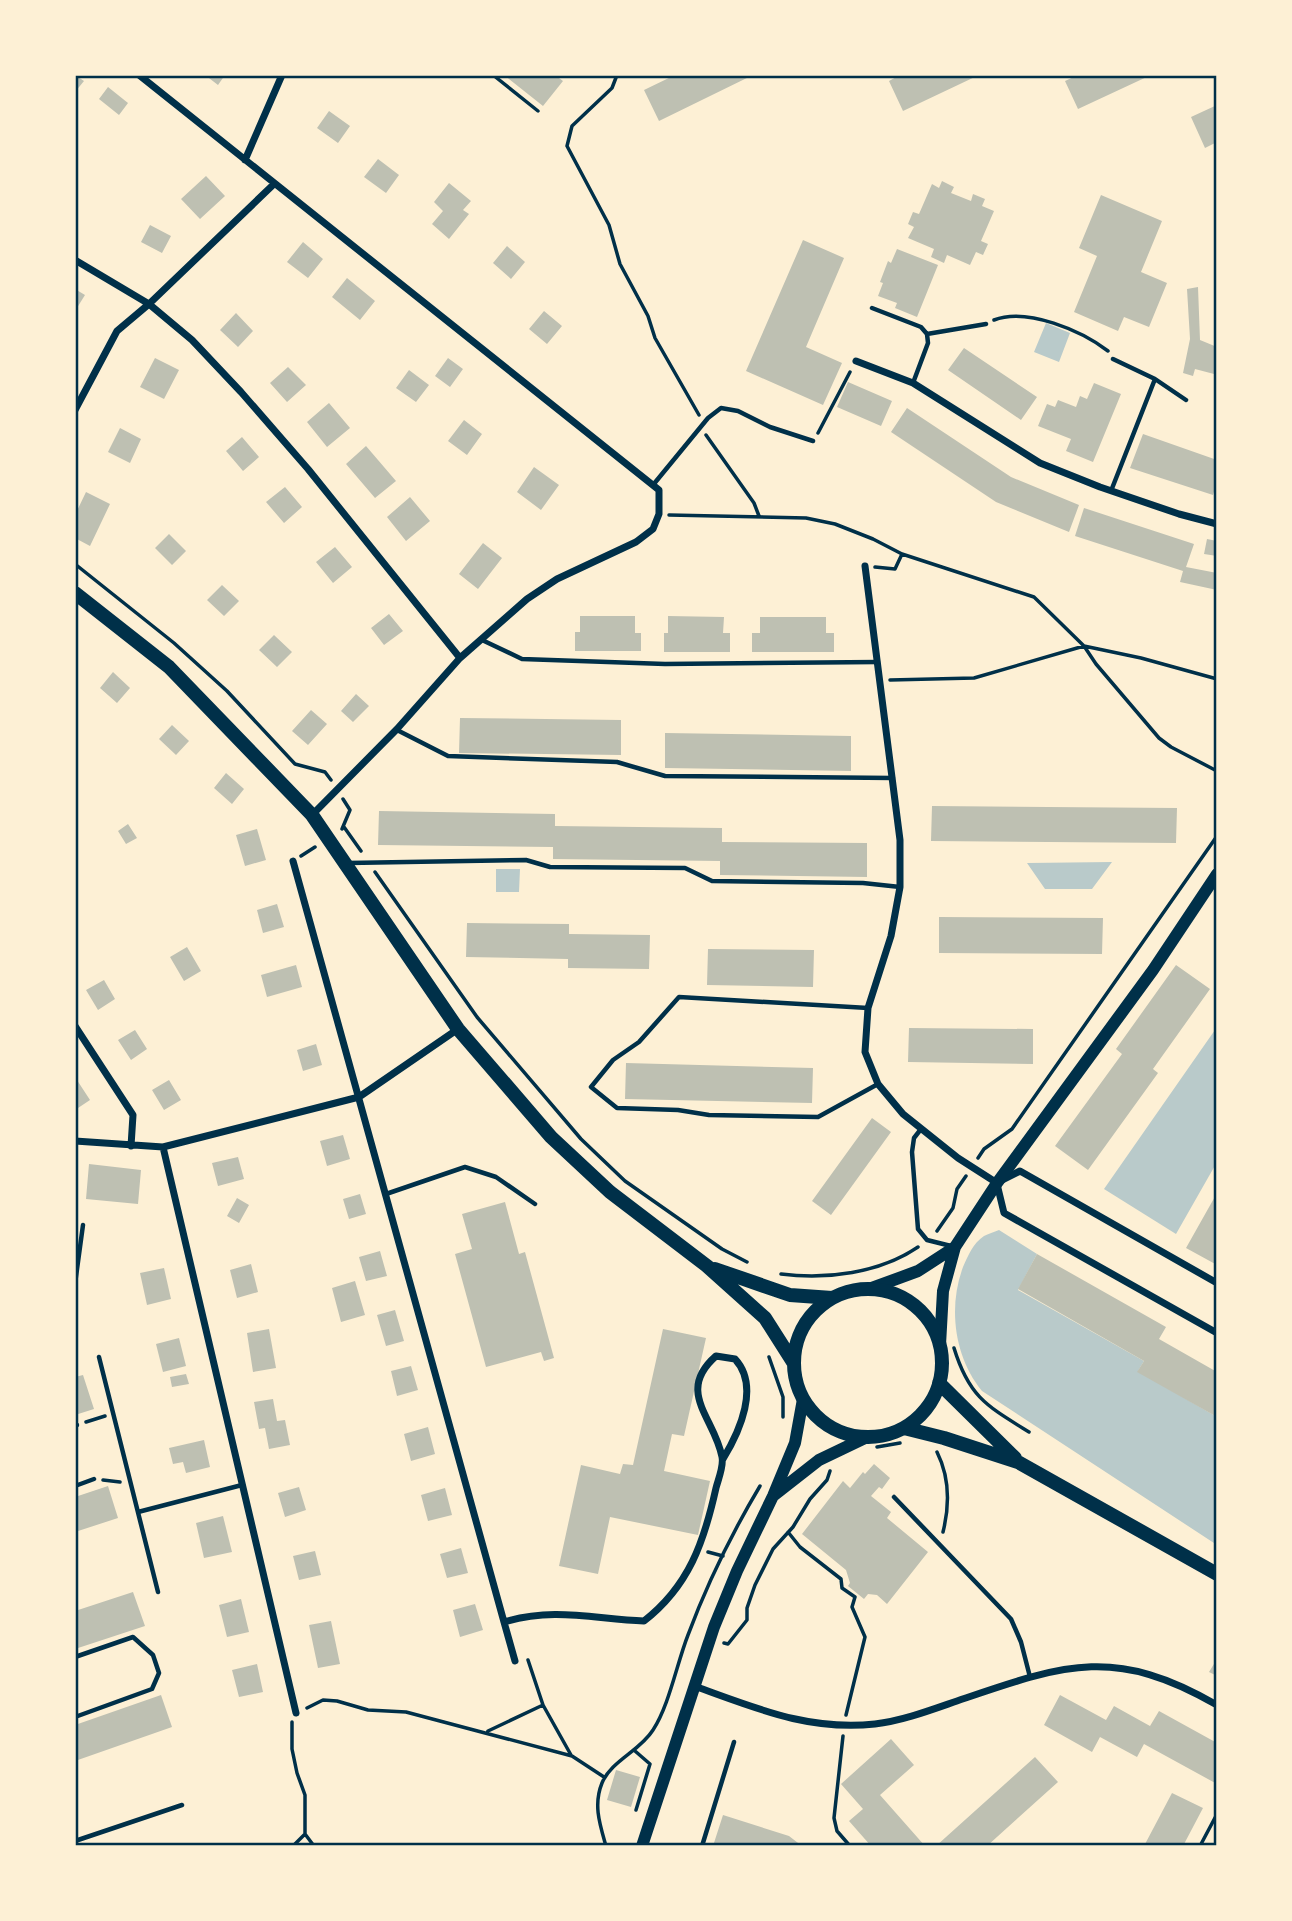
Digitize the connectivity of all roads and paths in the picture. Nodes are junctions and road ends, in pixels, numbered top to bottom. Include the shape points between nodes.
1 (139, 75) edge
2 (282, 75) edge
3 (493, 75) edge
4 (615, 75) edge
5 (538, 111) dead end
6 (245, 160) junction
7 (274, 184) junction
8 (75, 260) edge
9 (149, 304) junction
10 (872, 308) dead end
11 (986, 324) joint
12 (927, 334) junction
13 (1113, 359) joint
14 (856, 361) joint
15 (1155, 379) junction
16 (913, 383) junction
17 (1186, 400) dead end
18 (75, 410) edge
19 (702, 425) junction
20 (813, 441) joint
21 (653, 485) junction
22 (1111, 491) junction
23 (659, 514) junction
24 (760, 517) junction
25 (1217, 524) edge
26 (902, 554) junction
27 (75, 564) edge
28 (865, 566) joint
29 (75, 593) edge
30 (481, 640) junction
31 (1084, 646) junction
32 (460, 658) junction
33 (879, 662) junction
34 (881, 679) junction
35 (1217, 679) edge
36 (397, 729) junction
37 (1216, 770) edge
38 (325, 772) dead end
39 (893, 778) junction
40 (350, 810) dead end
41 (312, 815) junction
42 (1217, 836) edge
43 (293, 861) dead end
44 (368, 862) junction
45 (344, 863) junction
46 (1217, 874) edge
47 (900, 887) junction
48 (868, 1008) junction
49 (75, 1026) edge
50 (457, 1029) junction
51 (878, 1084) junction
52 (359, 1097) junction
53 (920, 1129) junction
54 (75, 1141) edge
55 (131, 1146) junction
56 (163, 1147) junction
57 (984, 1149) dead end
58 (997, 1183) junction
59 (957, 1189) dead end
60 (386, 1194) junction
61 (535, 1205) dead end
62 (83, 1224) dead end
63 (927, 1240) junction
64 (955, 1247) junction
65 (754, 1265) dead end
66 (707, 1266) junction
67 (773, 1271) dead end
68 (1217, 1283) edge
69 (75, 1284) edge
70 (869, 1289) junction
71 (832, 1298) junction
72 (1217, 1333) edge
73 (946, 1345) junction
74 (766, 1348) dead end
75 (99, 1357) dead end
76 (793, 1362) junction
77 (939, 1383) junction
78 (803, 1399) junction
79 (113, 1413) junction
80 (76, 1425) edge
81 (782, 1427) dead end
82 (1029, 1432) dead end
83 (907, 1435) junction
84 (869, 1443) junction
85 (933, 1443) dead end
86 (723, 1459) junction
87 (1018, 1462) junction
88 (824, 1465) dead end
89 (94, 1479) joint
90 (762, 1481) dead end
91 (131, 1483) junction
92 (242, 1485) junction
93 (75, 1486) edge
94 (773, 1496) junction
95 (894, 1497) dead end
96 (138, 1512) junction
97 (788, 1532) junction
98 (940, 1545) junction
99 (1217, 1574) edge
100 (159, 1592) dead end
101 (505, 1622) junction
102 (688, 1635) junction
103 (709, 1640) junction
104 (75, 1657) edge
105 (515, 1661) joint
106 (1030, 1678) junction
107 (693, 1686) junction
108 (543, 1705) junction
109 (1217, 1705) edge
110 (296, 1713) junction
111 (75, 1717) edge
112 (844, 1726) junction
113 (486, 1732) junction
114 (734, 1742) dead end
115 (635, 1751) junction
116 (572, 1756) junction
117 (604, 1777) junction
118 (182, 1805) dead end
119 (636, 1810) dead end
120 (1217, 1814) edge
121 (305, 1834) junction
122 (75, 1841) edge
123 (293, 1846) edge
124 (314, 1846) edge
125 (606, 1846) edge
126 (642, 1846) edge
127 (702, 1846) edge
128 (850, 1846) edge
129 (1200, 1846) edge

1 - 6 street
2 - 6 street
3 - 5 path
4 - 19 path via 612,88 572,126 567,146 609,225 620,264 655,338
6 - 7 street
7 - 9 street
7 - 21 street
8 - 9 street
9 - 18 street via 117,331
9 - 32 street via 192,340 241,392
10 - 12 lane via 921,327
11 - 12 lane
11 - 13 path via 998,318 1021,317 1053,323 1086,336
12 - 16 lane
13 - 15 lane
14 - 16 street
14 - 20 path
15 - 17 lane
15 - 22 lane
16 - 22 street via 1040,463
19 - 20 lane via 721,408
19 - 21 lane
19 - 24 path
21 - 23 street via 659,490
22 - 25 street
23 - 24 path
23 - 30 street via 653,529 636,542 557,579
24 - 26 path via 835,524
26 - 28 path via 895,569
26 - 31 path via 1034,597
27 - 38 path via 174,642 295,764
28 - 33 street
29 - 41 main road via 169,667
30 - 32 street
30 - 33 lane via 522,659 665,664
31 - 34 path via 974,678
31 - 35 path
31 - 37 path via 1159,738
32 - 36 street
33 - 34 street
34 - 39 street
36 - 39 lane via 449,756 617,762 665,776
36 - 41 street
39 - 47 street
40 - 44 path via 344,827
41 - 45 main road
42 - 57 path via 1012,1129
43 - 52 street
44 - 45 lane
44 - 47 lane via 526,860 550,867 685,867 712,881
44 - 65 path via 477,1017 581,1139 625,1181 722,1249
45 - 50 main road
46 - 58 street via 1153,970
47 - 48 street via 891,936
48 - 51 street via 865,1052
48 - 51 lane via 679,997 591,1087 617,1108 818,1116
49 - 55 street via 133,1115
50 - 52 street
50 - 66 main road via 551,1137 610,1192
51 - 53 street
52 - 56 street
52 - 60 street
53 - 58 street
53 - 63 lane via 912,1152 918,1229
54 - 55 street
55 - 56 street
56 - 92 street
58 - 64 street
58 - 68 street via 1020,1171
58 - 72 street via 1004,1213
59 - 63 path via 953,1208
60 - 61 lane via 465,1167 496,1177
60 - 101 street
62 - 69 lane
63 - 64 lane
63 - 67 path via 900,1258 855,1271 809,1276
64 - 70 street via 918,1271
64 - 73 street via 943,1291
66 - 71 main road via 790,1295
66 - 76 main road via 765,1318
70 - 71 main road
70 - 73 main road via 888,1291 914,1305
71 - 76 main road via 804,1325
73 - 77 main road
73 - 82 path via 978,1398
74 - 81 path via 783,1397
75 - 79 lane
76 - 78 main road
77 - 83 main road
77 - 87 main road
78 - 84 main road via 830,1427
78 - 94 street via 794,1443
79 - 80 path
79 - 91 lane
83 - 84 path
83 - 84 main road via 886,1435
83 - 87 main road via 944,1438
84 - 94 street via 818,1460
85 - 98 path via 948,1483 948,1512
86 - 86 street via 736,1438 748,1390 744,1369 735,1359 716,1356 698,1381 698,1397
86 - 101 street via 696,1557 661,1608 645,1622 537,1614
87 - 99 main road
88 - 97 path via 830,1472 827,1480
89 - 91 path
89 - 93 lane
90 - 102 path
91 - 96 lane
92 - 96 lane
92 - 110 street
94 - 103 street
95 - 98 lane
96 - 100 lane
97 - 103 path via 773,1549 755,1585 740,1631 728,1644
97 - 112 path via 855,1597 852,1607 865,1637
98 - 106 lane via 1011,1619
101 - 105 street
102 - 103 path
102 - 115 path via 653,1730
103 - 107 street
104 - 111 lane via 133,1637 153,1655 159,1673 152,1689
105 - 108 path via 528,1657
106 - 109 street via 1080,1666 1131,1669
106 - 112 street via 878,1724
107 - 112 street via 810,1724
107 - 126 street
108 - 113 path
108 - 116 path
110 - 113 path via 323,1700 337,1701
110 - 121 path via 290,1725 305,1795
112 - 128 path via 834,1818 836,1831
113 - 116 path
114 - 127 lane
115 - 117 path
115 - 119 path via 650,1764
116 - 117 path
117 - 125 path via 597,1809
118 - 122 lane
120 - 129 path
121 - 123 path
121 - 124 path

